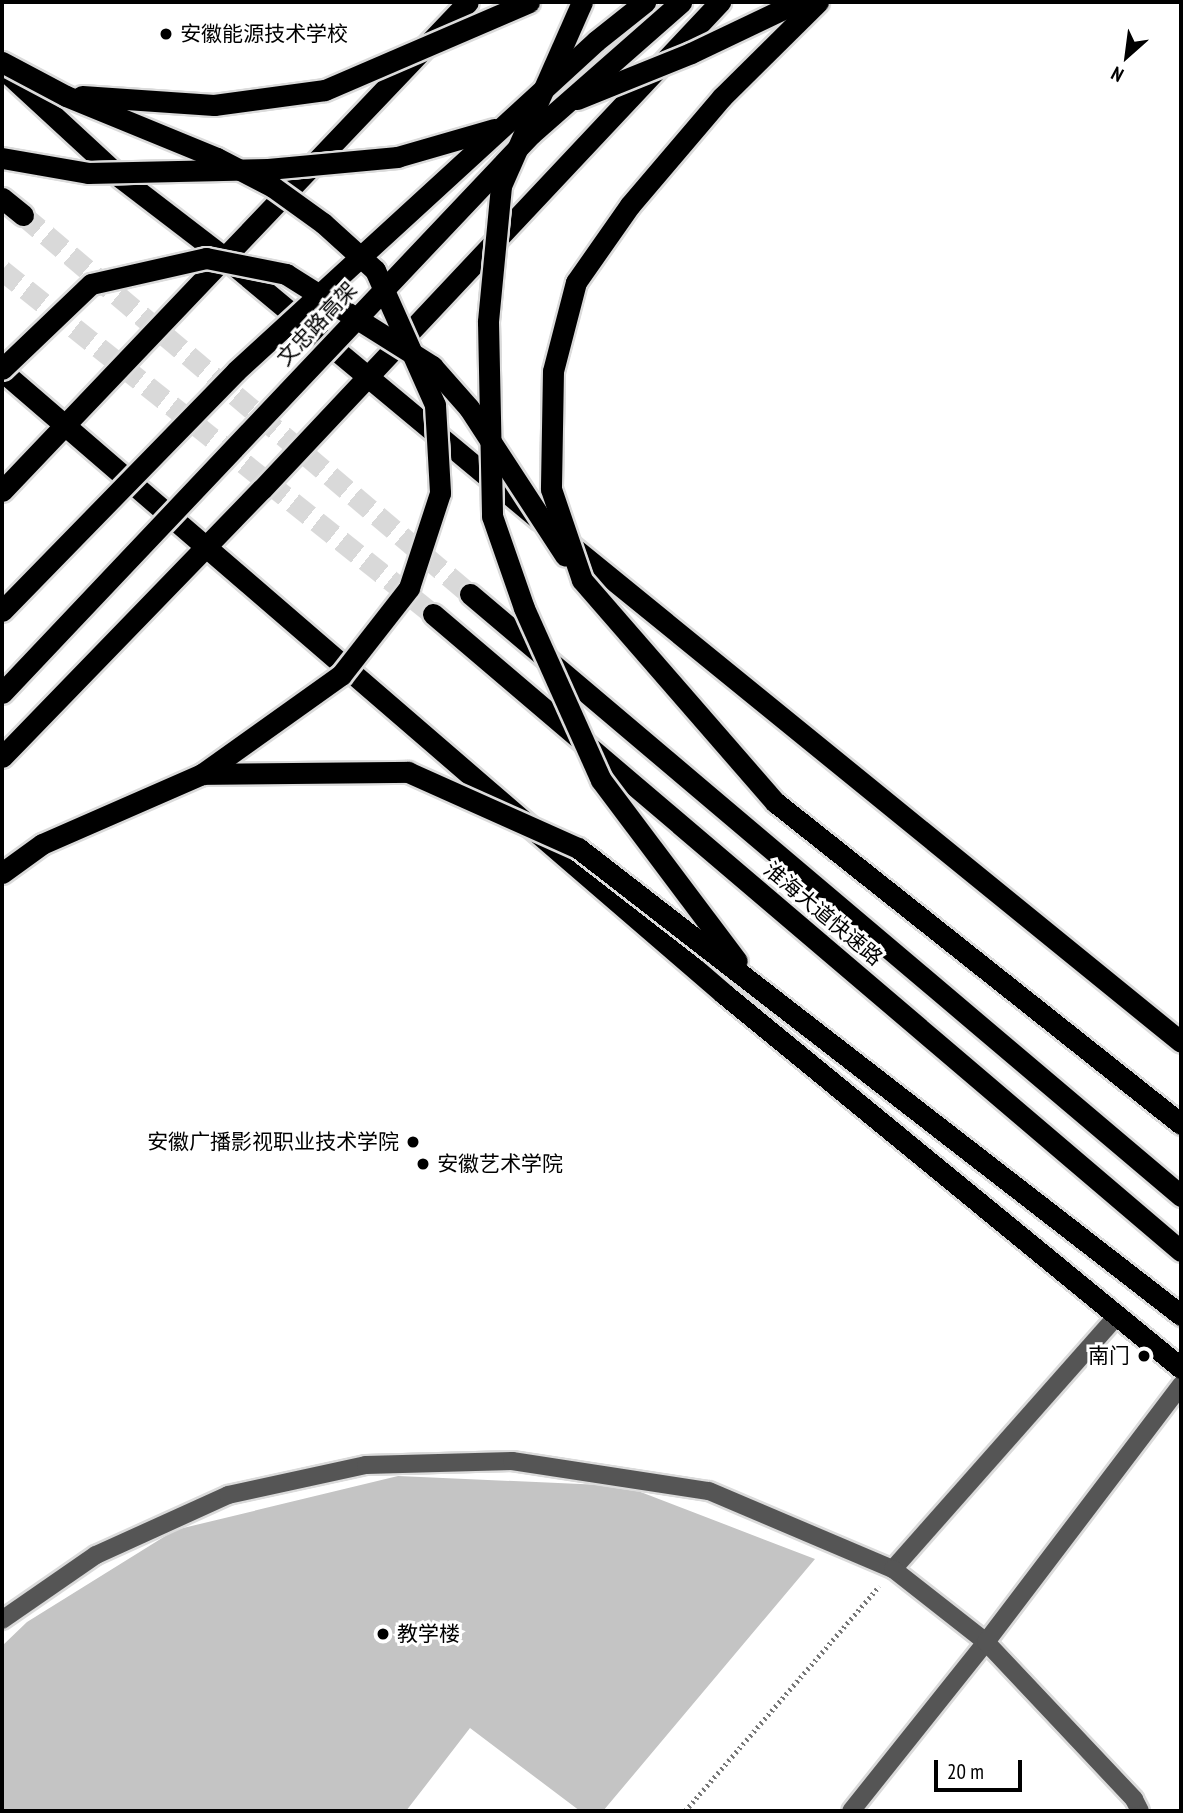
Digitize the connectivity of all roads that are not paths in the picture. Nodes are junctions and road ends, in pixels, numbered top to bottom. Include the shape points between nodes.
1 (468, 2) edge
2 (529, 2) edge
3 (582, 2) edge
4 (645, 2) edge
5 (681, 2) edge
6 (720, 2) edge
7 (798, 2) edge
8 (818, 2) edge
9 (2, 62) edge
10 (2, 68) edge
11 (66, 96) junction
12 (2, 158) edge
13 (2, 198) edge
14 (23, 215) tunnel mouth
15 (224, 257) junction
16 (2, 370) edge
17 (366, 378) junction
18 (65, 426) junction
19 (2, 491) edge
20 (205, 547) junction
21 (582, 580) junction
22 (470, 594) tunnel mouth
23 (2, 611) edge
24 (433, 614) tunnel mouth
25 (2, 693) edge
26 (2, 757) edge
27 (202, 774) junction
28 (2, 873) edge
29 (758, 987) junction
30 (1181, 1042) edge
31 (1181, 1124) edge
32 (1181, 1196) edge
33 (1181, 1251) edge
34 (1181, 1315) edge
35 (1117, 1316) junction
36 (1181, 1368) edge
37 (1181, 1385) edge
38 (893, 1569) junction
39 (2, 1620) edge
40 (986, 1642) junction
41 (851, 1811) edge
42 (1140, 1811) edge

1 - 15 highway
2 - 11 highway, bridge via 325,90 214,105
3 - 29 highway, bridge via 501,186 488,322 492,516 524,608 601,780
4 - 23 highway, 文忠路高架, bridge via 586,50 236,371
5 - 25 highway, 文忠路高架, bridge via 530,134
6 - 17 highway
7 - 12 highway, bridge via 605,89 482,134 397,157 268,169 88,173
8 - 21 highway, bridge via 722,97 630,205 576,282 553,371 551,489
9 - 11 highway, bridge
10 - 15 highway via 121,178
11 - 27 highway, bridge via 217,158 273,187 323,223 375,270 435,405 440,493 409,588 341,676
13 - 14 highway
15 - 17 highway
15 - 18 highway
16 - 18 highway
16 - 21 highway, bridge via 91,284 206,258 286,274 432,366 469,408
17 - 20 highway
17 - 30 highway
18 - 19 highway
18 - 20 highway
20 - 26 highway
20 - 35 highway via 723,993
21 - 31 highway, bridge via 775,802
22 - 32 highway, 淮海大道快速路
24 - 33 highway, 淮海大道快速路
27 - 28 highway, bridge via 42,844
27 - 29 highway, bridge via 408,772 578,848
29 - 34 highway, bridge
35 - 36 highway
35 - 38 lane
37 - 40 lane
38 - 39 lane via 709,1491 512,1461 366,1465 228,1495 96,1555
38 - 40 lane
40 - 41 lane
40 - 42 lane via 1134,1799

